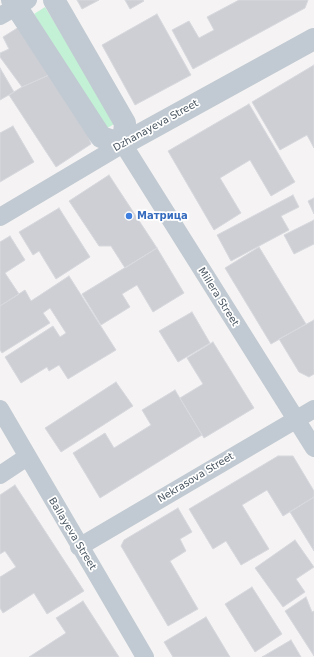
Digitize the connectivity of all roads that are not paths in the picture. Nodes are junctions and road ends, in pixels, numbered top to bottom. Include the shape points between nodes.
1 (54, 0) edge
2 (14, 6) edge
3 (314, 39) edge
4 (123, 144) junction
5 (0, 217) edge
6 (0, 409) edge
7 (314, 409) edge
8 (296, 420) junction
9 (314, 448) edge
10 (27, 457) junction
11 (0, 475) edge
12 (79, 547) junction
13 (145, 657) edge

1 - 4 street via 126,123
2 - 4 street via 101,138
3 - 4 street, Dzhanayeva Street
4 - 5 street, Dzhanayeva Street
4 - 8 street, Millera Street
6 - 10 street, Ballayeva Street
7 - 8 street, Nekrasova Street
8 - 9 street, Millera Street
8 - 12 street, Nekrasova Street
10 - 11 street
10 - 12 street, Ballayeva Street
12 - 13 street, Ballayeva Street

